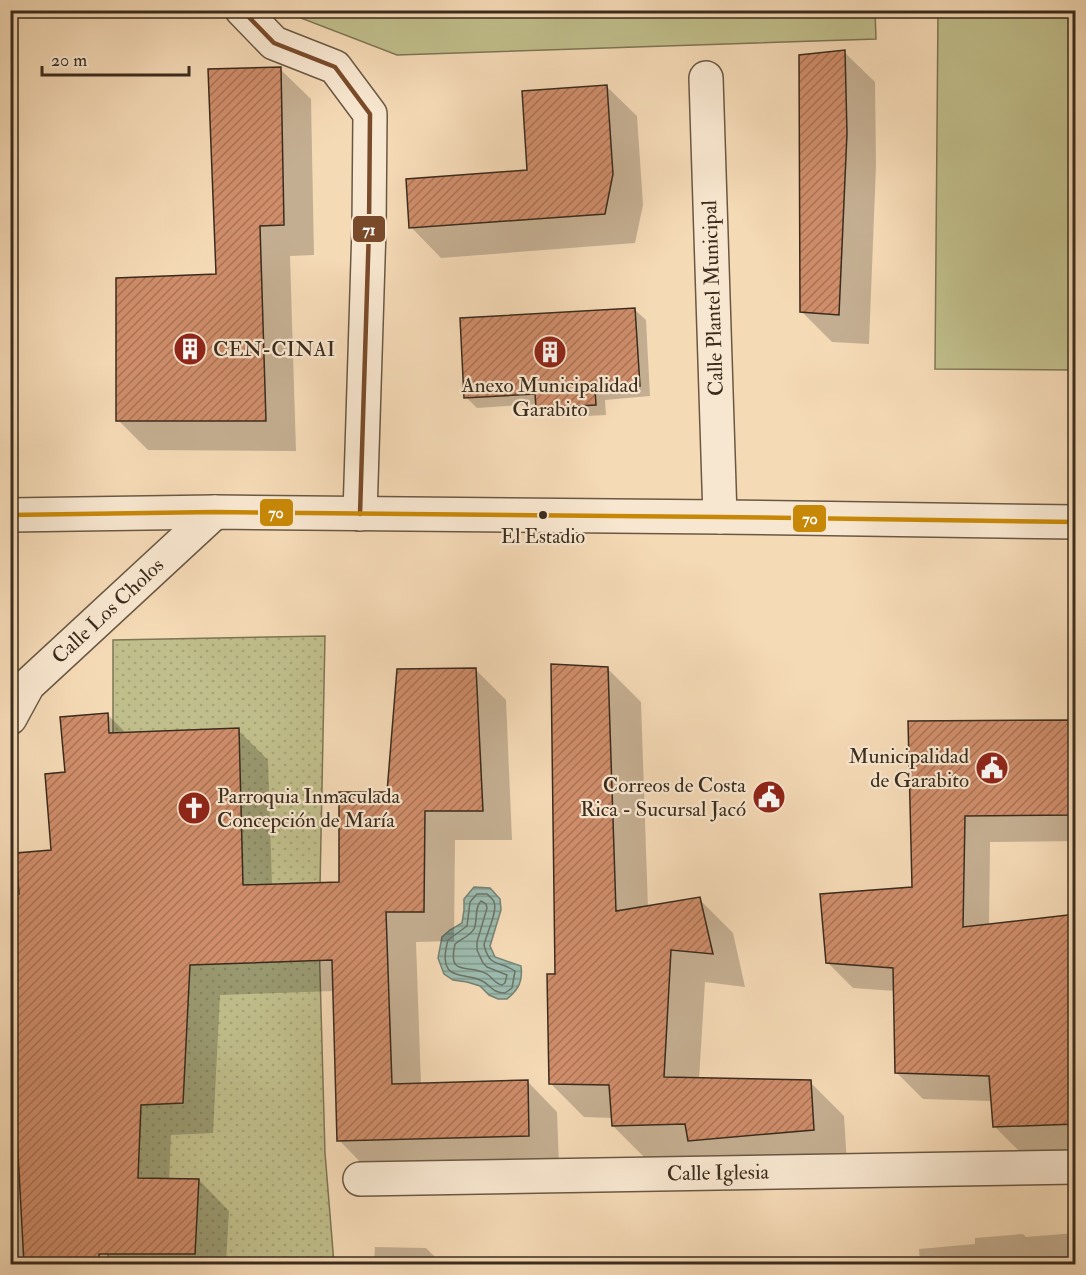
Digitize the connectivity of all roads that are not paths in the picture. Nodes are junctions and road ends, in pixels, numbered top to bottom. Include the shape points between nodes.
1 (242, 10) edge
2 (706, 78) dead end
3 (215, 512) junction
4 (360, 514) junction
5 (10, 515) edge
6 (720, 517) junction
7 (1076, 522) edge
8 (10, 718) edge
9 (1076, 1167) edge
10 (360, 1179) dead end

1 - 4 street via 274,43 335,67 370,114
2 - 6 street, Calle Plantel Municipal
3 - 4 street
3 - 5 street
3 - 8 street, Calle Los Cholos via 28,685
4 - 6 street
6 - 7 street
9 - 10 street, Calle Iglesia

